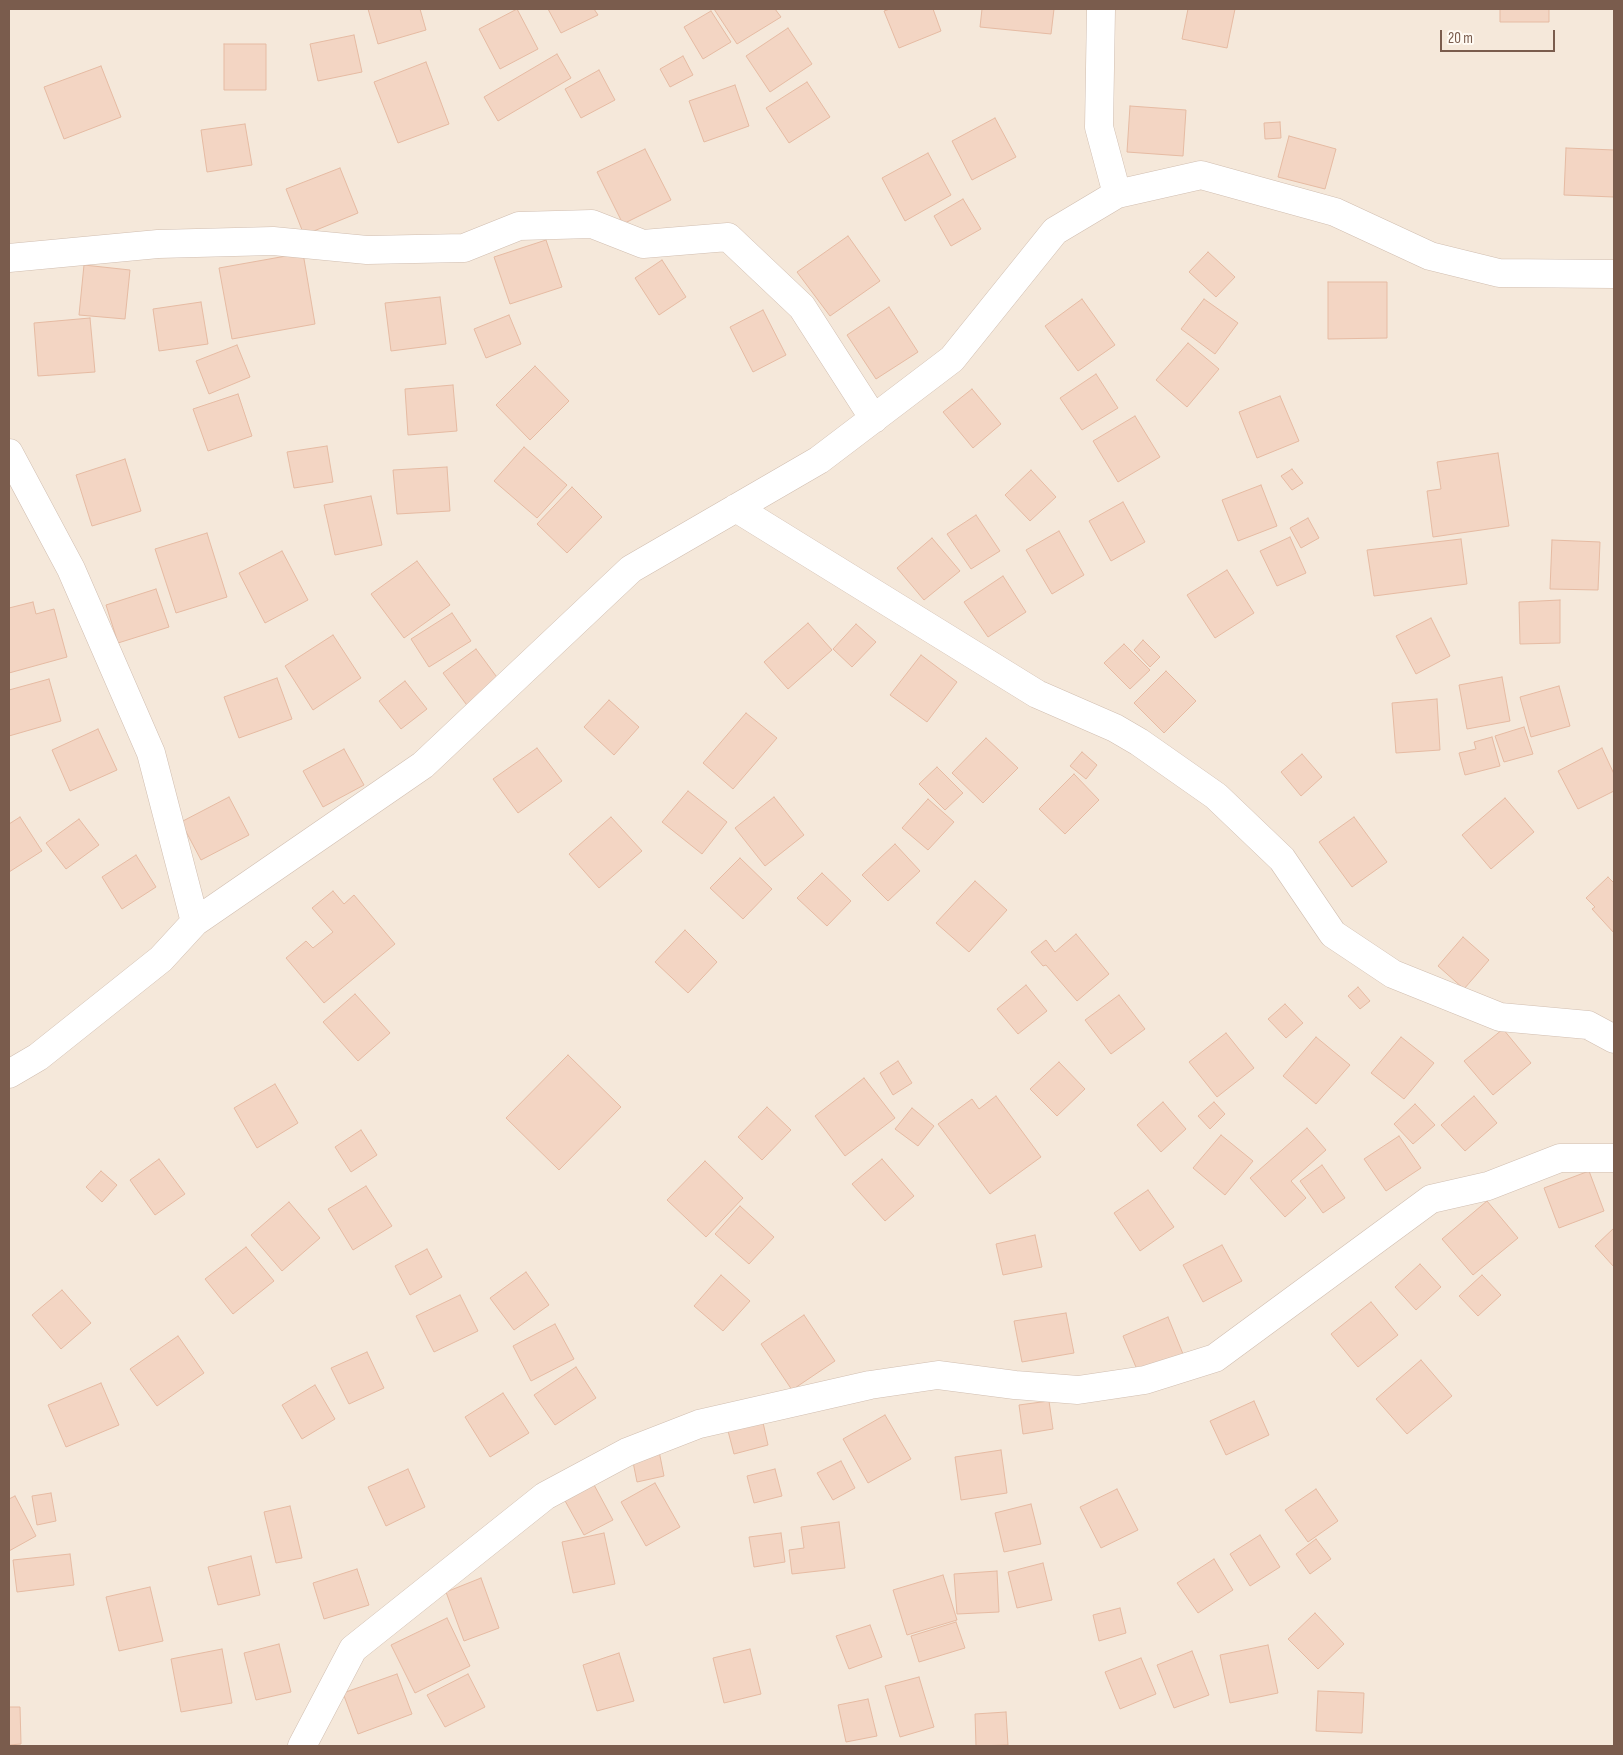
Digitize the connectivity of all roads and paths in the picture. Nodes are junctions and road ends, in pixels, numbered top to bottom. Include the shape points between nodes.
1 (1101, 9) edge
2 (1118, 194) junction
3 (9, 258) edge
4 (1614, 274) edge
5 (874, 419) junction
6 (9, 453) edge
7 (736, 508) junction
8 (195, 922) junction
9 (1614, 1039) edge
10 (9, 1074) edge
11 (1614, 1158) edge
12 (302, 1746) edge

1 - 2 street via 1099,127
2 - 4 street via 1200,175 1335,212 1430,256 1499,273
2 - 5 street via 1055,231 952,359
3 - 5 street via 167,243 273,241 367,250 464,248 519,226 592,224 643,244 728,237 802,307
5 - 7 street via 820,460
6 - 8 street via 71,569 151,753
7 - 8 street via 631,569 423,765
7 - 9 street via 1037,694 1139,742 1216,796 1282,859 1333,934 1393,974 1500,1017 1588,1025
8 - 10 street via 161,959 38,1057
11 - 12 street via 1560,1158 1488,1186 1431,1199 1215,1358 1145,1380 1078,1390 938,1375 870,1384 700,1424 627,1452 545,1496 353,1650

